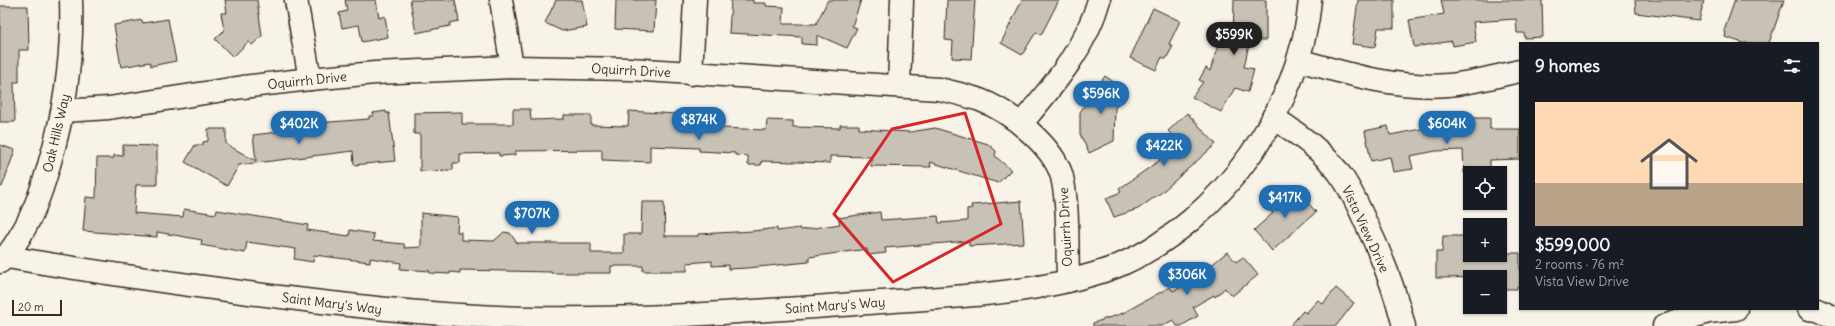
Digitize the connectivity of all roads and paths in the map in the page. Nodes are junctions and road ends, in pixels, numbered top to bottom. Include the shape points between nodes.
1 (71, 0) edge
2 (296, 0) edge
3 (501, 0) edge
4 (695, 0) edge
5 (902, 0) edge
6 (1099, 0) edge
7 (1310, 0) edge
8 (1298, 60) junction
9 (512, 67) junction
10 (1519, 71) edge
11 (691, 74) junction
12 (310, 79) junction
13 (899, 86) junction
14 (63, 111) junction
15 (1273, 118) junction
16 (1021, 124) junction
17 (4, 259) edge
18 (1068, 281) junction
19 (1727, 310) edge
20 (1814, 310) edge
21 (1835, 318) edge
22 (1404, 326) edge
23 (1664, 326) edge

1 - 14 street, Oak Hills Way via 70,50
2 - 12 street
3 - 9 street
4 - 11 street
5 - 13 street
6 - 16 street via 1090,26 1069,64
7 - 8 street
8 - 10 street via 1366,78 1420,85 1462,83
8 - 15 street via 1292,79
9 - 11 street, Oquirrh Drive via 593,68
9 - 12 street, Oquirrh Drive via 375,73
11 - 13 street, Oquirrh Drive
12 - 14 street, Oquirrh Drive via 109,108
13 - 16 street, Oquirrh Drive via 939,89 981,100
14 - 17 street, Oak Hills Way via 35,206 26,227
15 - 18 street, Saint Mary's Way via 1260,141 1226,185 1178,230 1150,250 1124,264
15 - 22 street, Vista View Drive via 1321,154 1342,177 1373,237
16 - 18 street, Oquirrh Drive via 1039,141 1061,175 1065,193
17 - 18 street, Saint Mary's Way via 409,312 530,318 692,316 969,295
19 - 23 street via 1708,312
20 - 21 street

